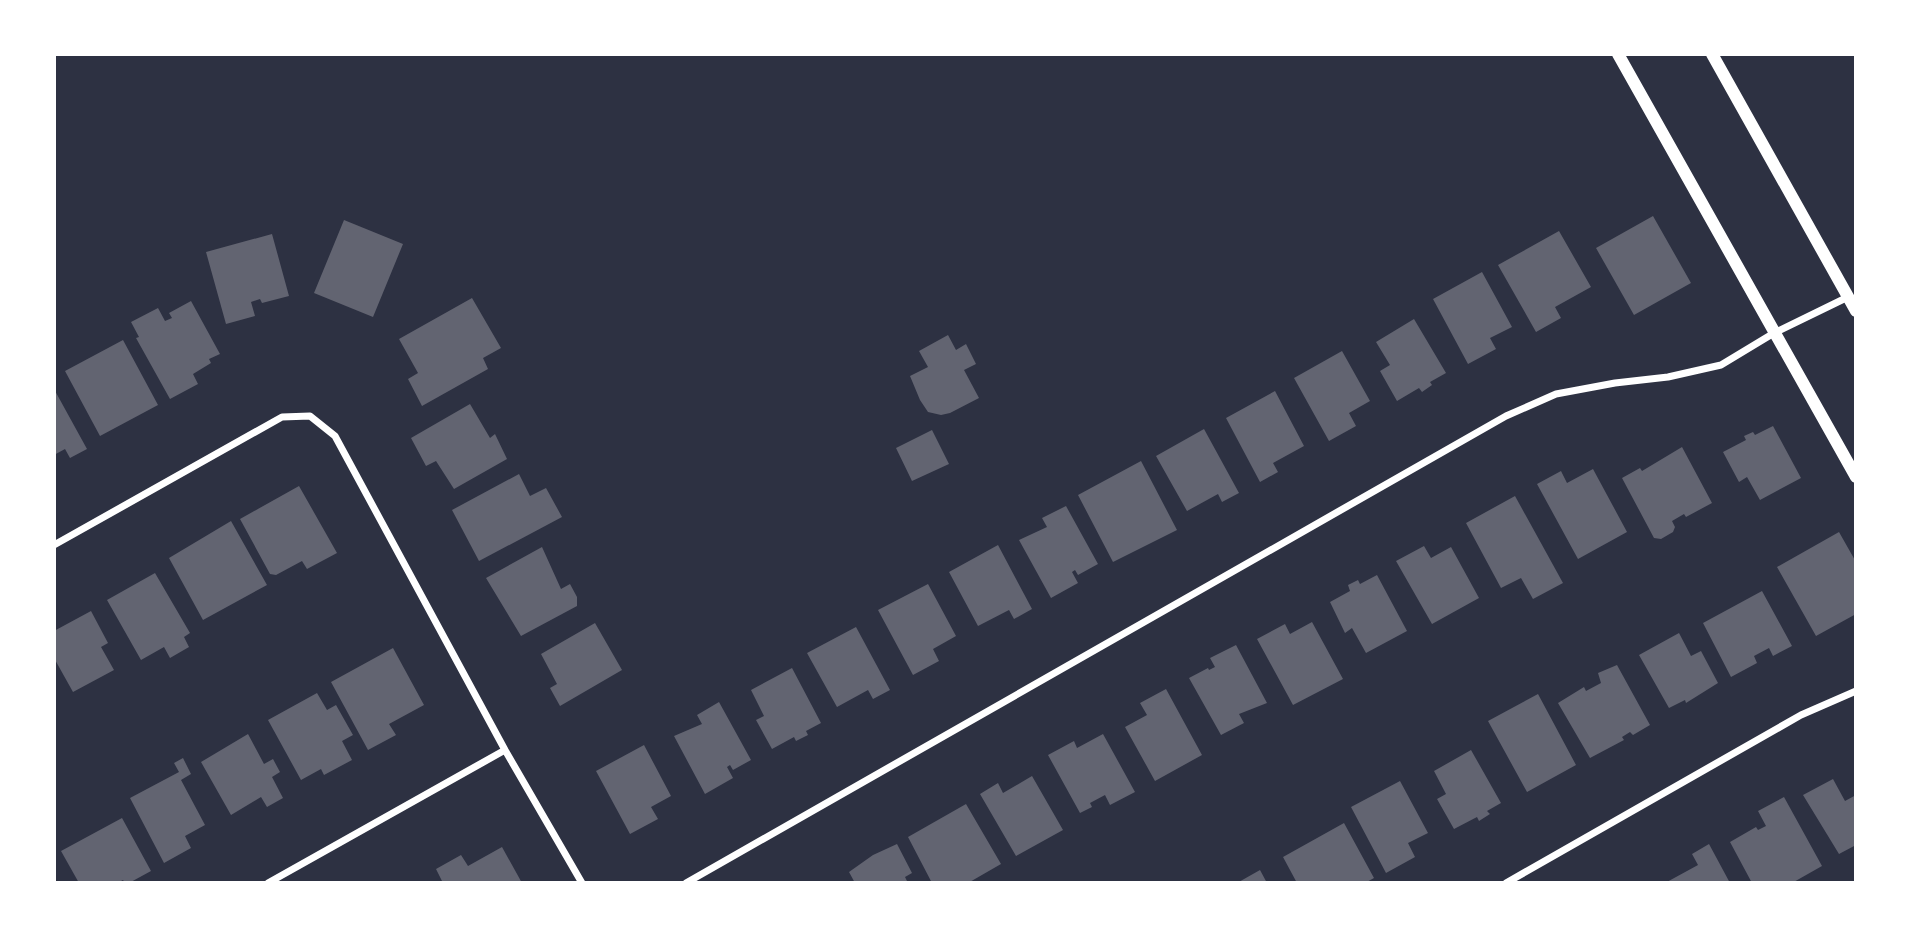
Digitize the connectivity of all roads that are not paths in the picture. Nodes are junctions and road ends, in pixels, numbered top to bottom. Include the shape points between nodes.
1 (1618, 54) edge
2 (1712, 54) edge
3 (1848, 297) junction
4 (1856, 311) edge
5 (1774, 333) junction
6 (1856, 477) edge
7 (54, 545) edge
8 (1856, 691) edge
9 (505, 750) junction
10 (268, 883) edge
11 (582, 883) edge
12 (686, 883) edge
13 (1506, 883) edge

1 - 5 street
2 - 3 street
3 - 4 street
3 - 5 street
5 - 6 street
5 - 12 street via 1721,365 1556,394 1506,416
7 - 9 street via 282,417 310,416 335,436
8 - 13 street via 1801,715
9 - 10 street
9 - 11 street

